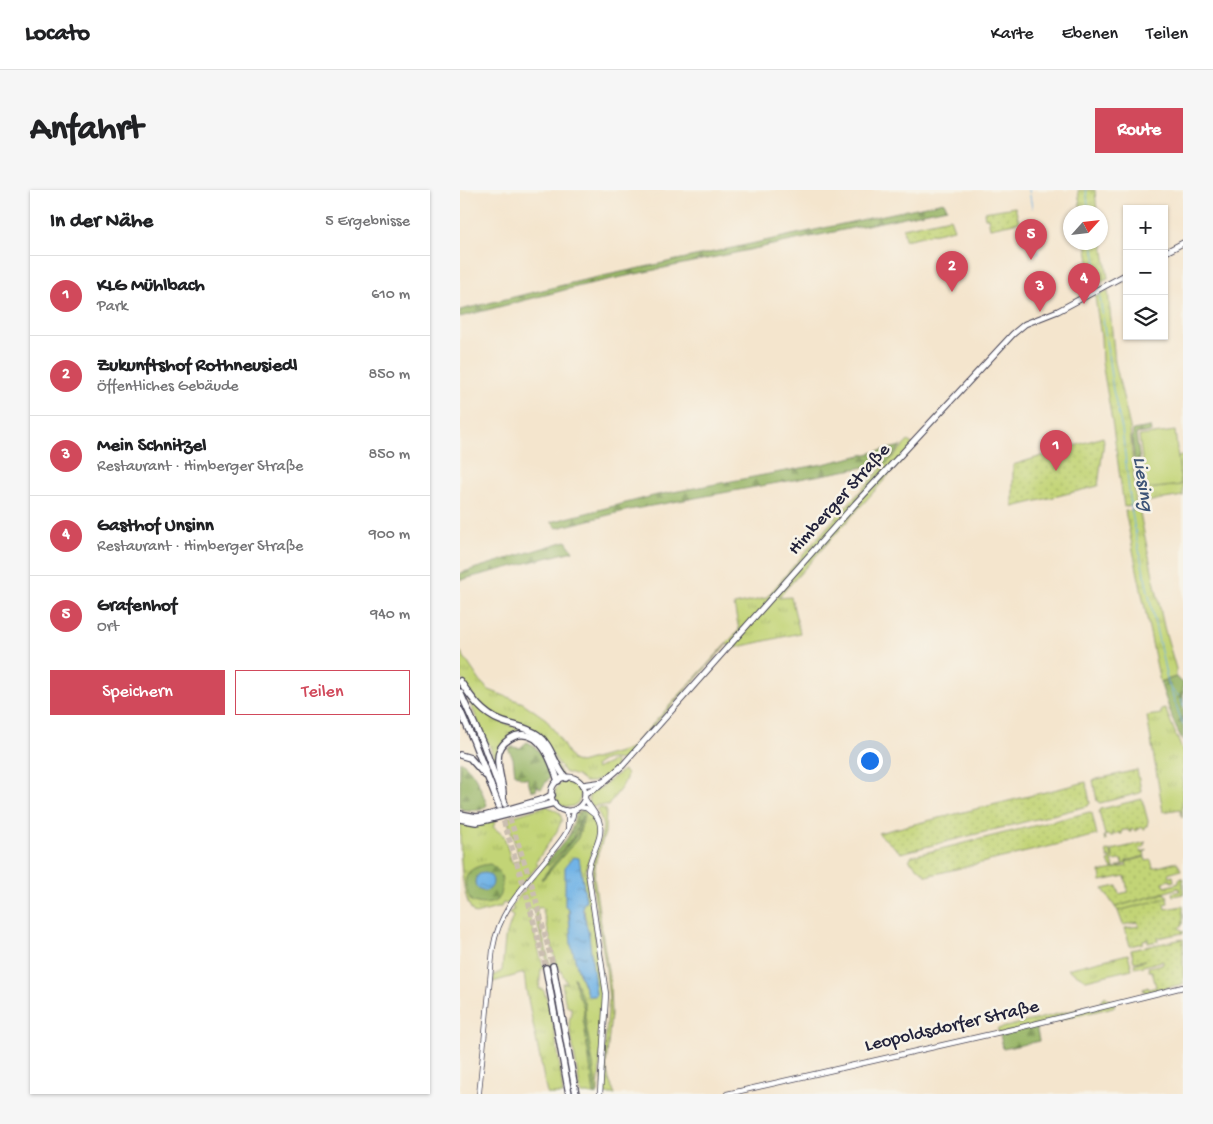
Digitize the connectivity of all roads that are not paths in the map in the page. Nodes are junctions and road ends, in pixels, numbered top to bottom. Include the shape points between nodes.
1 (1183, 243) edge
2 (1168, 251) edge
3 (1123, 276) edge
4 (460, 680) edge
5 (460, 692) edge
6 (460, 710) edge
7 (460, 755) edge
8 (566, 778) junction
9 (558, 781) junction
10 (490, 782) junction
11 (603, 782) junction
12 (582, 785) junction
13 (552, 795) junction
14 (585, 796) junction
15 (554, 803) junction
16 (499, 806) tunnel mouth
17 (576, 808) junction
18 (565, 810) junction
19 (460, 814) edge
20 (596, 816) junction
21 (460, 819) edge
22 (568, 831) junction
23 (1183, 987) edge
24 (479, 1094) edge
25 (569, 1094) edge
26 (576, 1094) edge
27 (601, 1094) edge
28 (728, 1094) edge

1 - 2 main road
3 - 11 main road, Himberger Straße via 1053,314 1025,324 1013,334 855,504 623,765
4 - 8 highway via 475,702 492,717 530,730 544,741
5 - 9 highway via 504,801 498,754 513,737 528,736 540,744
6 - 10 highway
7 - 10 highway via 470,758
8 - 9 main road
8 - 12 main road via 575,779
9 - 13 main road
10 - 16 highway
11 - 12 main road
11 - 14 main road, Himberger Straße
12 - 14 main road
13 - 15 main road
13 - 19 highway via 485,816
14 - 17 main road
14 - 20 main road
15 - 18 main road
15 - 21 highway via 476,822
17 - 18 main road
17 - 20 main road via 586,808
17 - 22 street
18 - 22 street
20 - 27 main road via 600,833 588,872 607,1005
22 - 24 street via 507,908 496,931
23 - 28 main road, Leopoldsdorfer Straße
25 - 26 highway via 549,967

